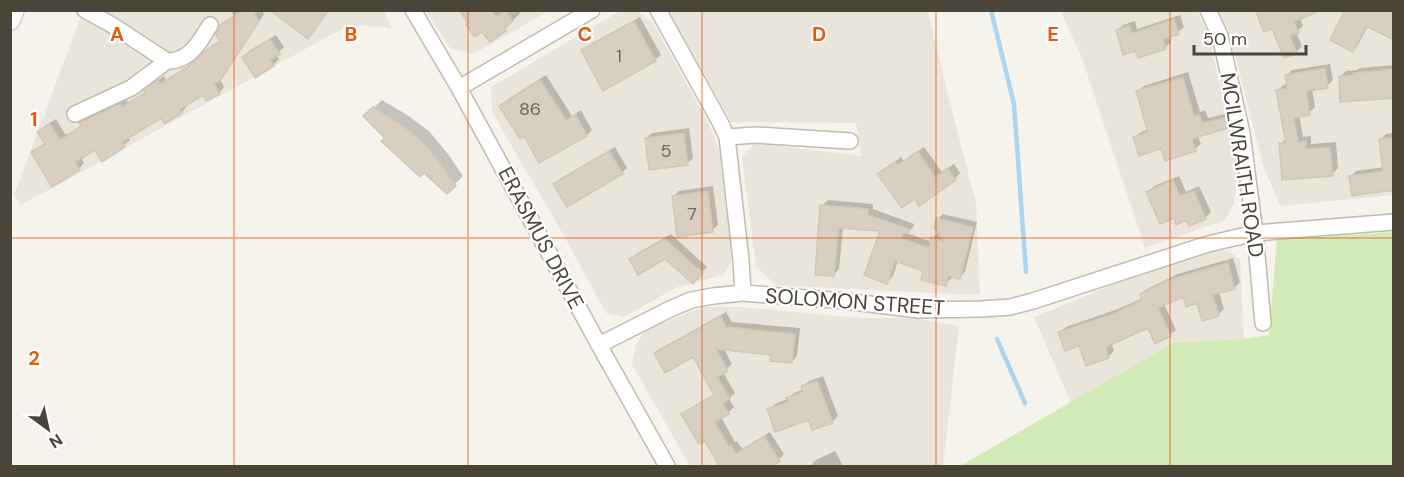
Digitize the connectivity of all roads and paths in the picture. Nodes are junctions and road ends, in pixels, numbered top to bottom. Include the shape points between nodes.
1 (15, 10) edge
2 (85, 10) edge
3 (413, 10) edge
4 (592, 10) edge
5 (658, 10) edge
6 (1208, 10) edge
7 (10, 20) edge
8 (210, 25) dead end
9 (167, 61) junction
10 (459, 88) junction
11 (75, 114) dead end
12 (727, 137) junction
13 (850, 141) dead end
14 (1394, 222) edge
15 (1255, 233) junction
16 (743, 293) junction
17 (1263, 323) dead end
18 (599, 345) junction
19 (667, 466) edge

1 - 7 street
2 - 9 street
3 - 10 street, ERASMUS DRIVE
4 - 10 street
5 - 12 street
6 - 15 street, MCILWRAITH ROAD via 1220,36 1236,104
8 - 9 street via 190,53
9 - 11 street via 131,88
10 - 18 street, ERASMUS DRIVE
12 - 13 street
12 - 16 street
14 - 15 street, SOLOMON STREET
15 - 16 street, SOLOMON STREET via 1208,244 1010,307 918,310
15 - 17 street, MCILWRAITH ROAD
16 - 18 street, SOLOMON STREET via 691,300
18 - 19 street, ERASMUS DRIVE

